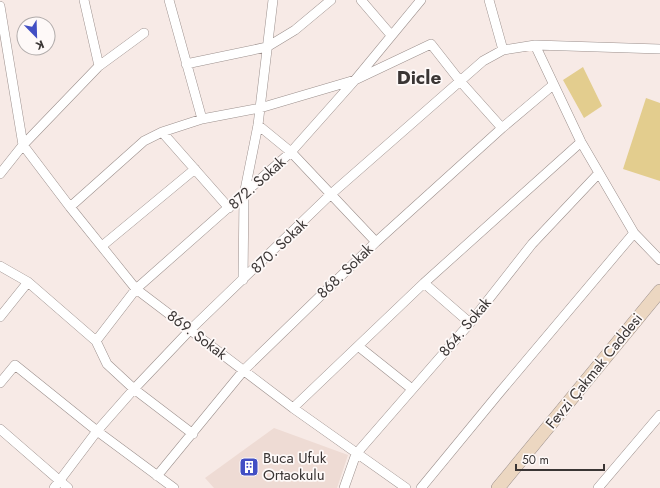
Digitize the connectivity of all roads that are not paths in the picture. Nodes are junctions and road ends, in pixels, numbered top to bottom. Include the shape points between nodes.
1 (84, 0) edge
2 (169, 0) edge
3 (273, 0) edge
4 (331, 0) edge
5 (361, 0) edge
6 (421, 0) edge
7 (489, 0) edge
8 (0, 6) edge
9 (144, 33) dead end
10 (391, 35) junction
11 (535, 45) junction
12 (267, 47) junction
13 (660, 49) edge
14 (503, 50) junction
15 (186, 64) junction
16 (99, 66) junction
17 (355, 80) junction
18 (460, 81) junction
19 (552, 86) junction
20 (260, 108) junction
21 (202, 119) junction
22 (258, 124) junction
23 (502, 128) junction
24 (162, 132) junction
25 (581, 142) junction
26 (23, 145) junction
27 (291, 152) junction
28 (195, 169) junction
29 (599, 173) junction
30 (0, 174) edge
31 (244, 194) junction
32 (330, 195) junction
33 (70, 207) junction
34 (229, 208) junction
35 (634, 233) junction
36 (376, 242) junction
37 (102, 246) junction
38 (660, 260) edge
39 (0, 266) edge
40 (243, 280) junction
41 (28, 282) junction
42 (424, 283) junction
43 (136, 289) junction
44 (660, 290) edge
45 (1, 315) edge
46 (470, 323) junction
47 (190, 330) junction
48 (96, 341) junction
49 (358, 346) junction
50 (244, 370) junction
51 (0, 384) edge
52 (134, 388) junction
53 (412, 389) junction
54 (293, 408) junction
55 (660, 415) edge
56 (0, 429) edge
57 (97, 431) junction
58 (193, 434) junction
59 (356, 454) junction
60 (157, 476) junction
61 (57, 485) edge
62 (68, 488) edge
63 (174, 488) edge
64 (344, 488) edge
65 (406, 488) edge
66 (421, 488) edge
67 (498, 488) edge
68 (598, 488) edge

1 - 16 street
2 - 15 street
3 - 12 street
4 - 12 street via 295,30
5 - 10 street
6 - 10 street
7 - 14 street
8 - 26 street
9 - 16 street
10 - 17 street
11 - 13 street, 870. Sokak
11 - 14 street, 870. Sokak
11 - 19 street
12 - 15 street
12 - 20 street
14 - 18 street, 870. Sokak via 483,61
15 - 21 street
16 - 26 street
17 - 18 street, 872. Sokak via 431,44
17 - 20 street
17 - 27 street, 872. Sokak
18 - 23 street
18 - 32 street, 870. Sokak
19 - 23 street, 868. Sokak
19 - 25 street
20 - 21 street
20 - 22 street
21 - 24 street
22 - 27 street
22 - 31 street
23 - 36 street, 868. Sokak
24 - 28 street
24 - 33 street via 144,141
25 - 29 street
25 - 42 street
26 - 30 street
26 - 33 street, 869. Sokak
27 - 31 street, 872. Sokak
27 - 32 street
28 - 34 street
28 - 37 street
29 - 35 street
29 - 46 street, 864. Sokak via 532,244
31 - 34 street, 872. Sokak
31 - 40 street
32 - 36 street
32 - 40 street, 870. Sokak
33 - 37 street, 869. Sokak
34 - 43 street, 872. Sokak
35 - 38 street
35 - 66 street
36 - 50 street, 868. Sokak
37 - 43 street, 869. Sokak
39 - 41 street
40 - 47 street, 870. Sokak
41 - 45 street
41 - 48 street
42 - 46 street
42 - 49 street
43 - 47 street, 869. Sokak
43 - 48 street, 872. Sokak
44 - 67 main road, Fevzi Çakmak Caddesi
46 - 53 street, 864. Sokak
47 - 50 street, 869. Sokak
47 - 52 street, 870. Sokak
48 - 52 street via 107,364
49 - 53 street
49 - 54 street
50 - 54 street, 869. Sokak
50 - 58 street, 868. Sokak
51 - 57 street via 15,365
52 - 57 street, 870. Sokak
52 - 58 street
53 - 59 street, 864. Sokak
54 - 59 street, 869. Sokak
55 - 68 street
56 - 61 street
57 - 60 street
57 - 61 street, 870. Sokak
58 - 60 street, 868. Sokak
59 - 64 street, 864. Sokak
59 - 65 street, 869. Sokak
60 - 63 street
61 - 62 street

